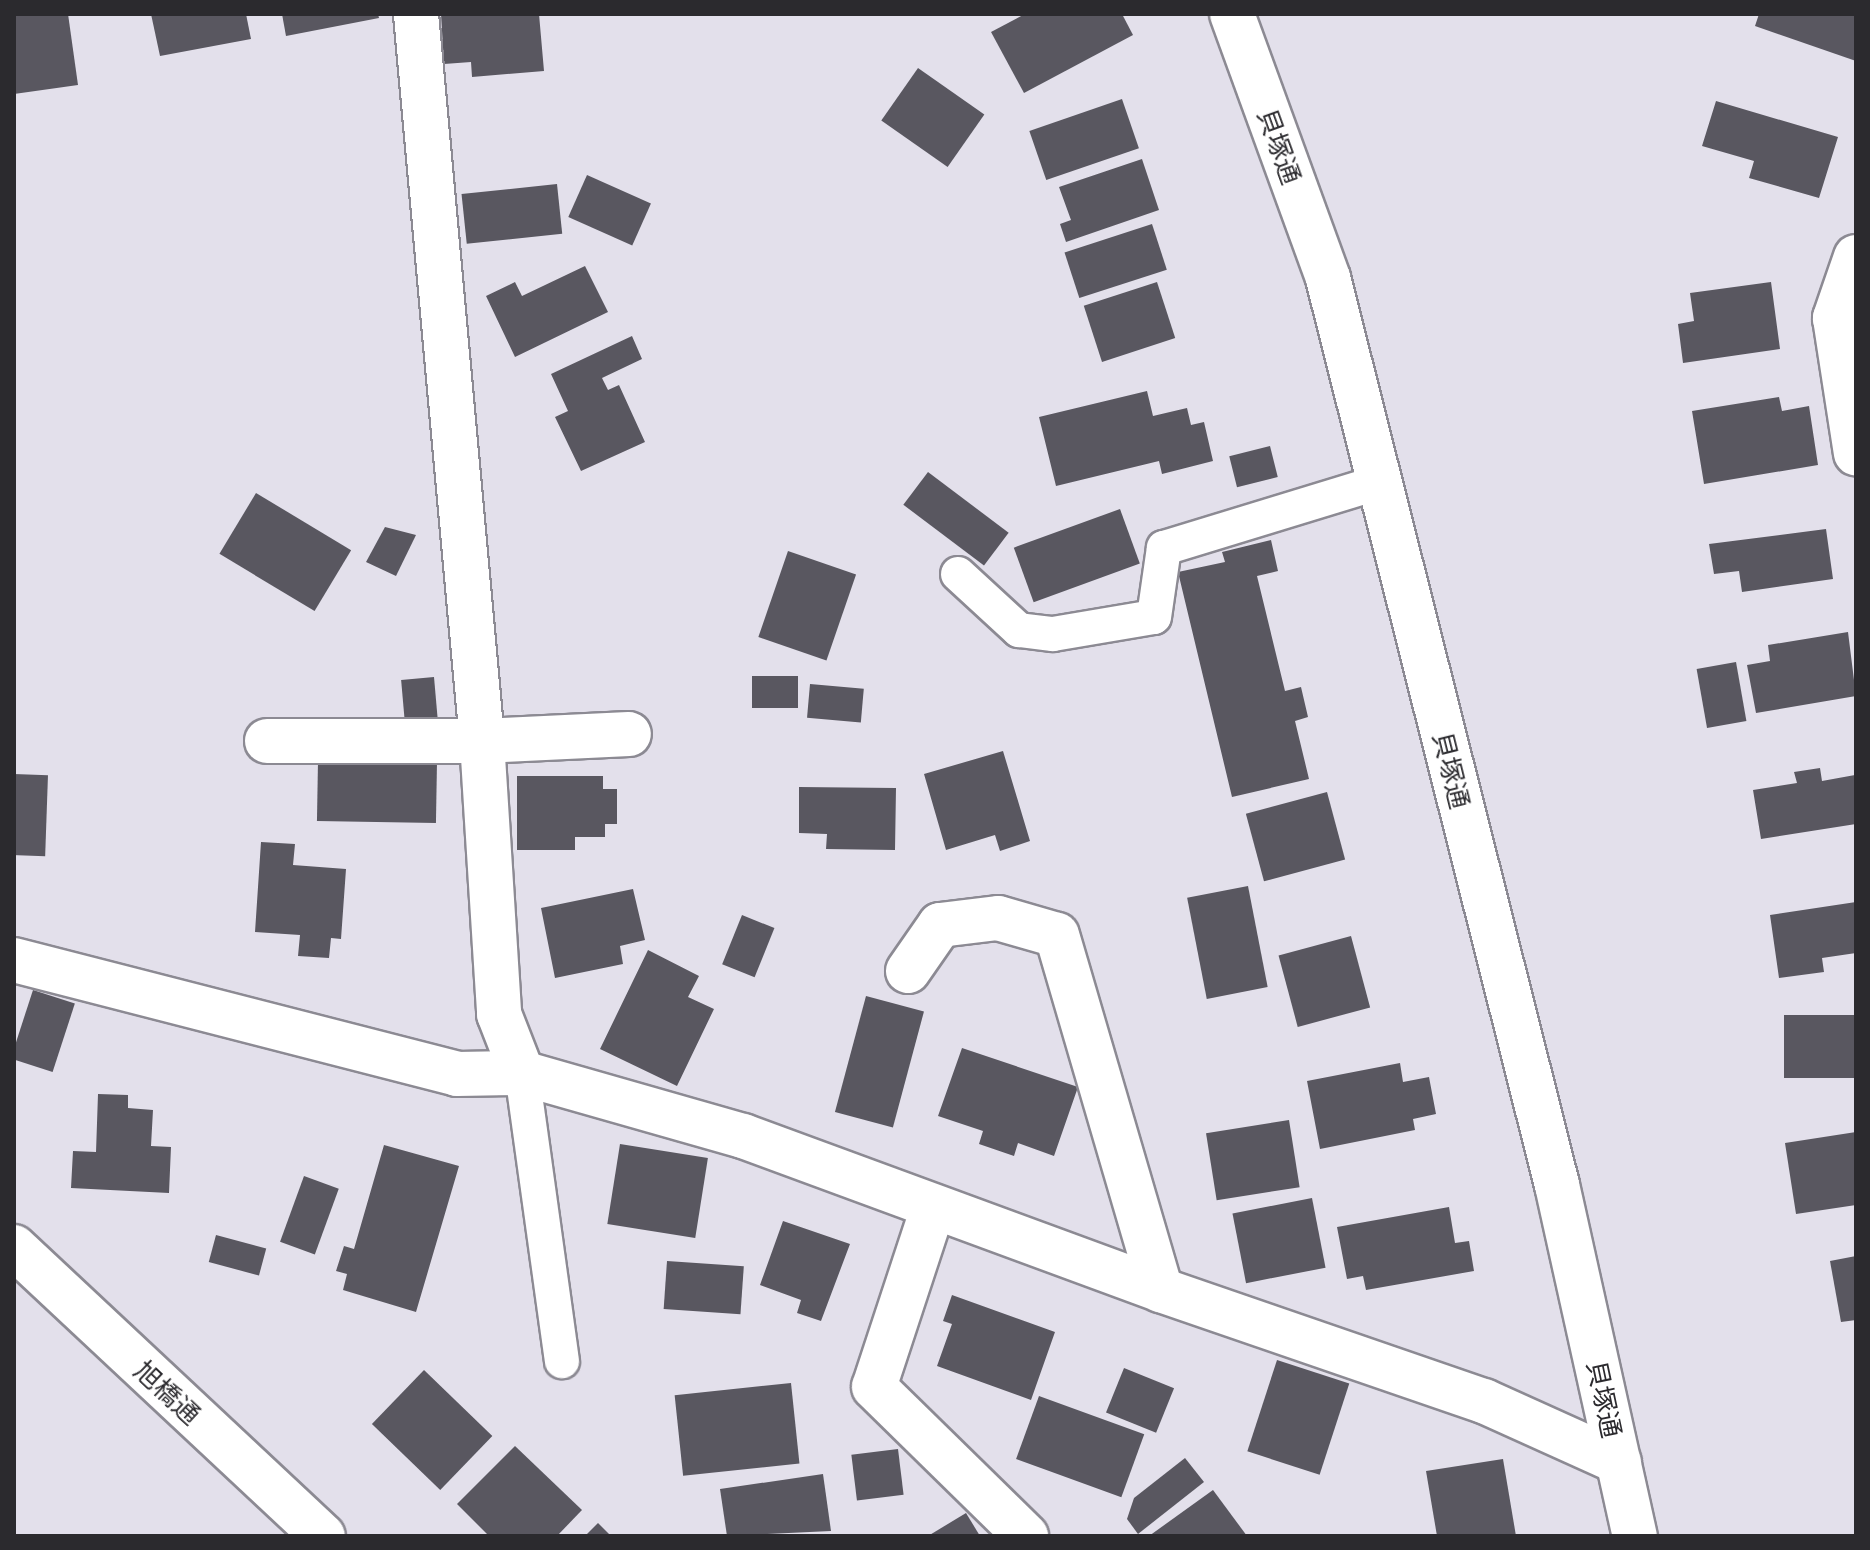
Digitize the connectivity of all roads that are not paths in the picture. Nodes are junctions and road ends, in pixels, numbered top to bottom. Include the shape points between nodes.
1 (416, 14) edge
2 (1232, 14) edge
3 (1854, 272) edge
4 (1856, 453) edge
5 (1380, 482) junction
6 (958, 574) dead end
7 (629, 734) dead end
8 (267, 741) dead end
9 (482, 741) junction
10 (14, 960) edge
11 (908, 971) dead end
12 (522, 1073) junction
13 (933, 1208) junction
14 (14, 1247) edge
15 (1161, 1290) junction
16 (562, 1361) dead end
17 (1619, 1462) junction
18 (323, 1536) edge
19 (1026, 1536) edge
20 (1635, 1536) edge

1 - 9 street
2 - 5 street, 貝塚通 via 1328,278
3 - 4 street via 1835,318
5 - 6 lane via 1164,548 1154,617 1053,634 1019,630
5 - 17 street, 貝塚通 via 1557,1185
7 - 9 street
8 - 9 street
9 - 12 street via 499,1014
10 - 12 street via 457,1074
11 - 15 street via 940,925 998,918 1057,935
12 - 13 street via 743,1136
12 - 16 lane
13 - 15 street
13 - 19 street via 874,1387
14 - 18 street, 旭橋通
15 - 17 street via 1484,1401
17 - 20 street, 貝塚通

